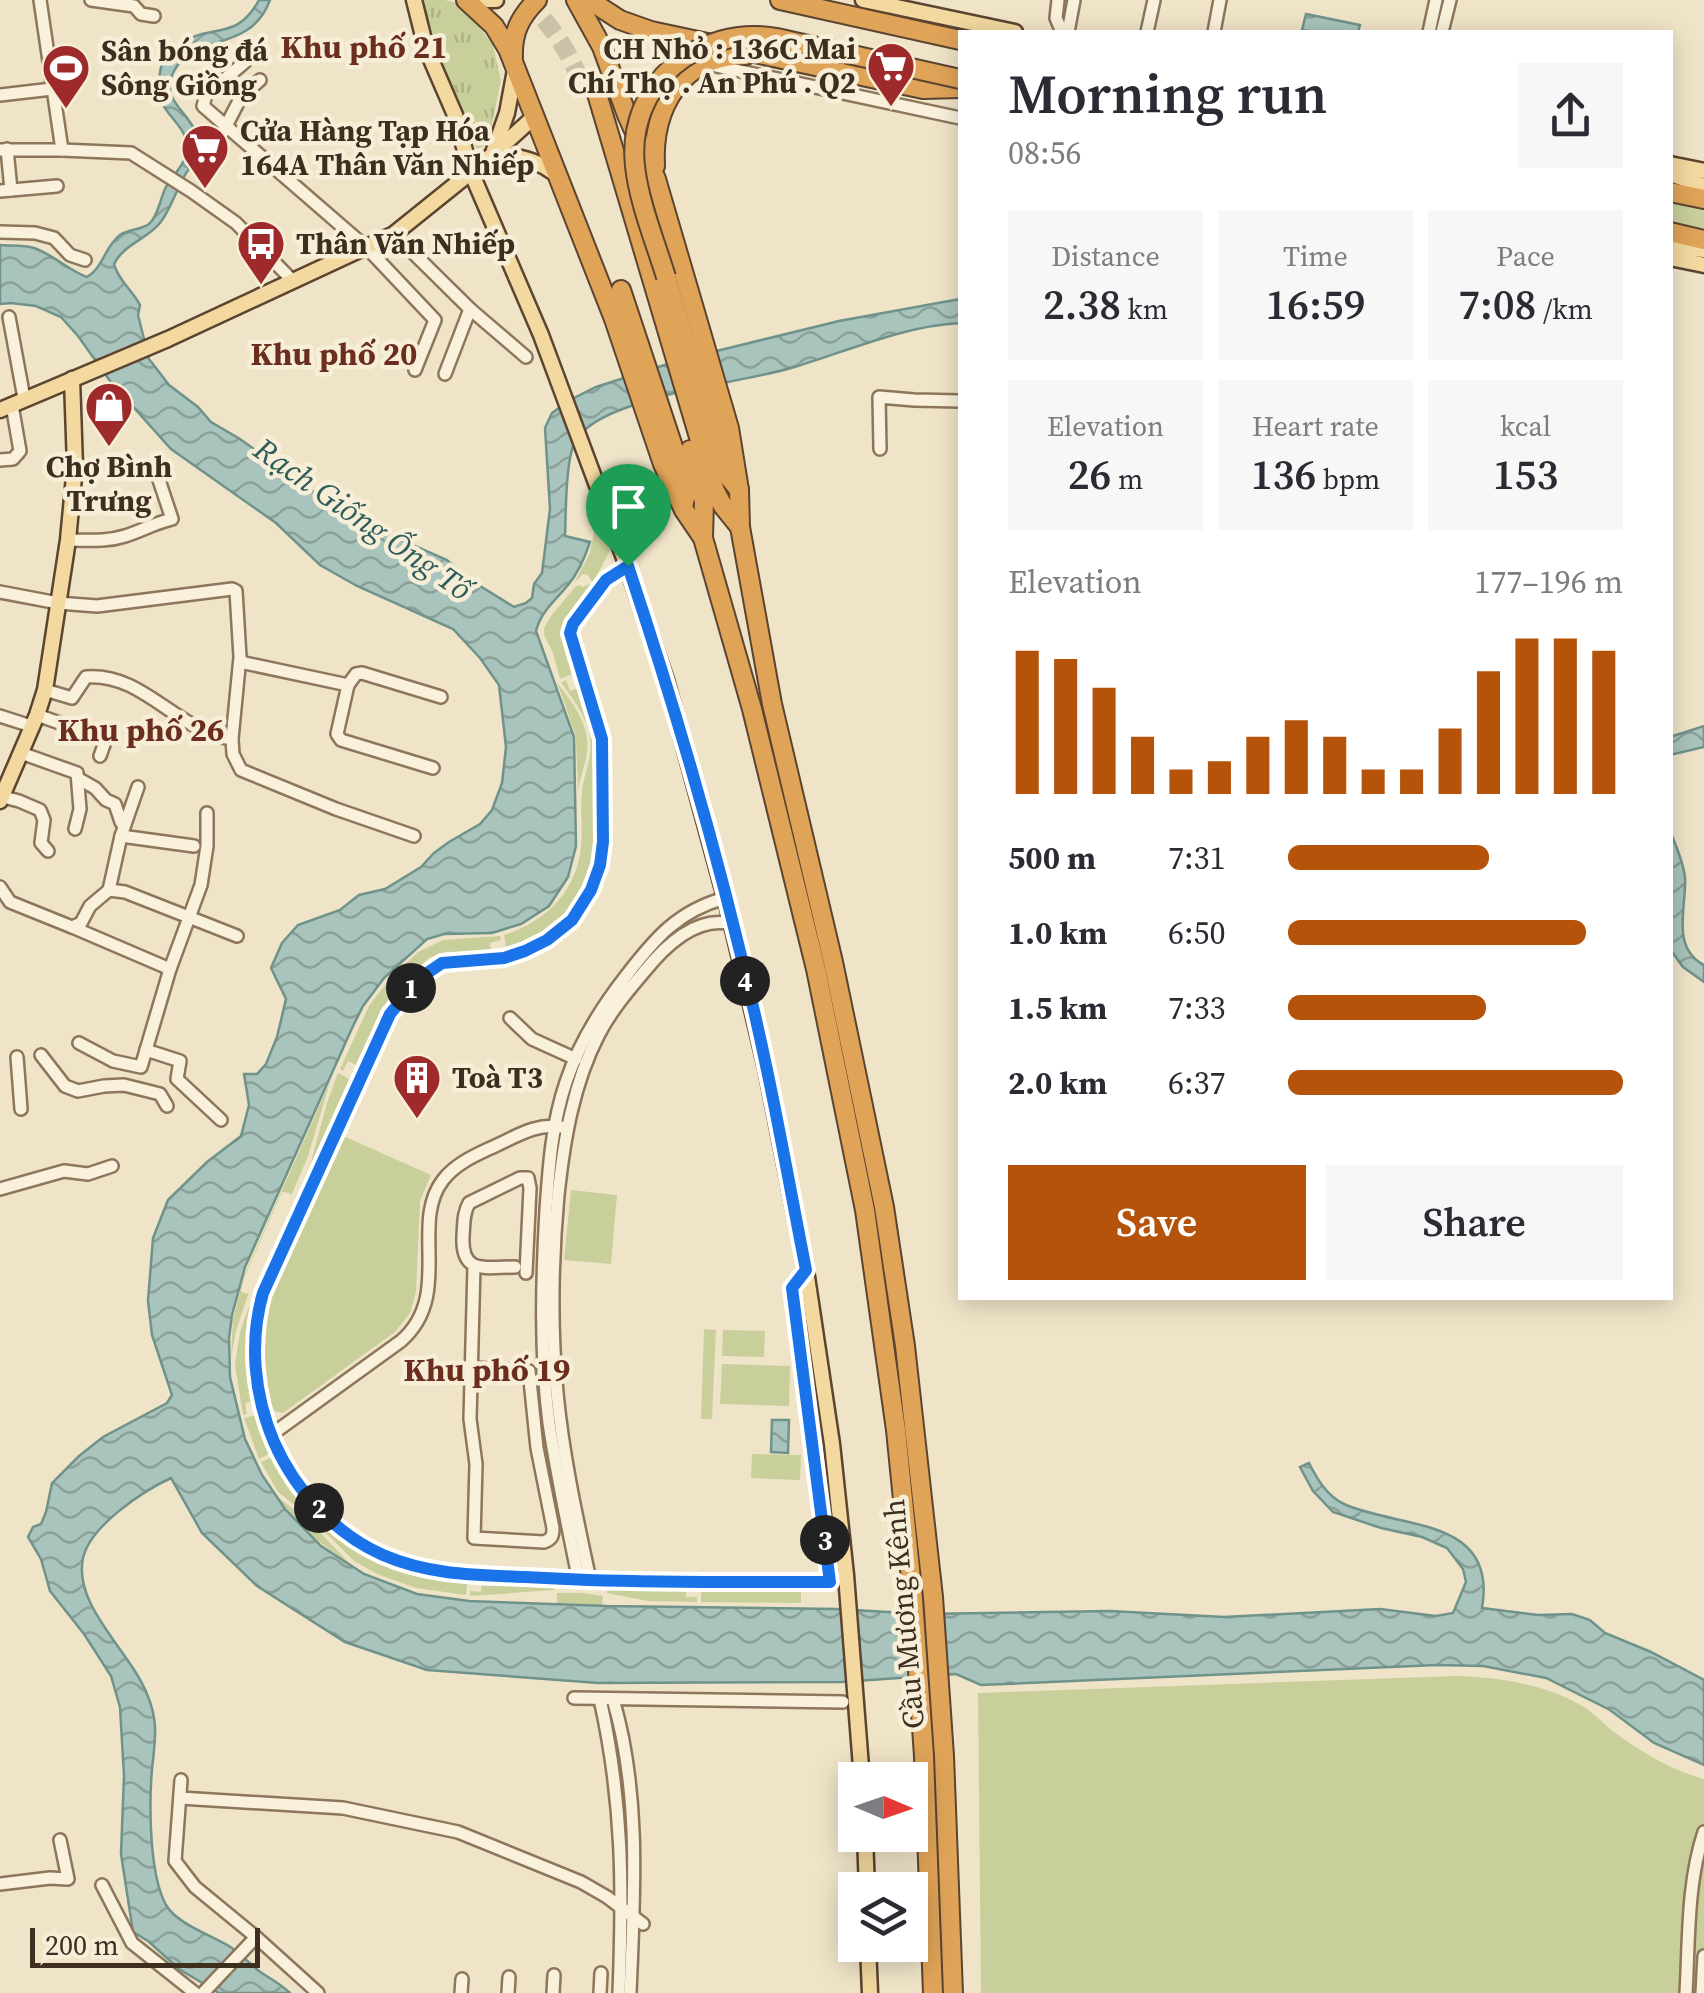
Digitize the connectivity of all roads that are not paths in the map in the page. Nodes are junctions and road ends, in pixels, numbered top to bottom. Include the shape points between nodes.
1 (40, 0) edge
2 (91, 0) edge
3 (402, 0) edge
4 (414, 0) edge
5 (470, 0) edge
6 (496, 0) edge
7 (538, 0) edge
8 (576, 0) edge
9 (589, 0) edge
10 (780, 0) edge
11 (863, 0) edge
12 (1058, 0) edge
13 (1074, 0) edge
14 (1154, 0) edge
15 (1220, 0) edge
16 (1436, 0) edge
17 (1450, 0) edge
18 (154, 16) dead end
19 (1006, 30) edge
20 (1064, 30) edge
21 (1066, 30) edge
22 (1147, 30) edge
23 (1214, 30) edge
24 (1429, 30) edge
25 (1442, 30) edge
26 (422, 32) junction
27 (958, 40) edge
28 (771, 56) junction
29 (244, 62) dead end
30 (707, 64) junction
31 (516, 67) junction
32 (958, 79) edge
33 (260, 80) dead end
34 (923, 88) junction
35 (958, 88) edge
36 (52, 89) junction
37 (590, 89) tunnel mouth
38 (0, 95) edge
39 (958, 97) edge
40 (534, 116) junction
41 (958, 118) edge
42 (228, 125) junction
43 (4, 150) edge
44 (62, 150) junction
45 (210, 155) dead end
46 (491, 156) junction
47 (1673, 165) edge
48 (471, 172) junction
49 (1704, 172) edge
50 (557, 175) junction
51 (1673, 175) edge
52 (656, 179) junction
53 (57, 186) dead end
54 (1704, 186) edge
55 (5, 190) edge
56 (1673, 193) edge
57 (1704, 200) edge
58 (0, 232) edge
59 (1673, 233) edge
60 (394, 234) junction
61 (1704, 240) edge
62 (1673, 247) edge
63 (366, 248) junction
64 (1704, 250) edge
65 (1673, 259) edge
66 (84, 260) dead end
67 (1704, 265) edge
68 (292, 280) junction
69 (622, 290) dead end
70 (470, 308) junction
71 (9, 317) dead end
72 (526, 357) dead end
73 (415, 370) dead end
74 (445, 374) dead end
75 (72, 379) junction
76 (958, 400) edge
77 (12, 404) edge
78 (680, 419) junction
79 (880, 449) dead end
80 (0, 460) edge
81 (156, 471) dead end
82 (739, 490) junction
83 (683, 507) junction
84 (740, 527) junction
85 (703, 538) junction
86 (68, 540) junction
87 (628, 566) junction
88 (0, 592) edge
89 (58, 603) junction
90 (240, 662) junction
91 (348, 685) junction
92 (44, 690) junction
93 (440, 697) dead end
94 (0, 716) edge
95 (34, 720) junction
96 (232, 739) junction
97 (21, 753) junction
98 (100, 756) dead end
99 (432, 768) dead end
100 (78, 780) junction
101 (138, 786) dead end
102 (1, 798) edge
103 (207, 813) dead end
104 (75, 828) dead end
105 (123, 831) junction
106 (414, 836) dead end
107 (194, 846) dead end
108 (48, 851) dead end
109 (0, 888) edge
110 (109, 890) junction
111 (726, 898) junction
112 (189, 918) junction
113 (732, 924) junction
114 (72, 927) junction
115 (237, 936) dead end
116 (170, 969) junction
117 (510, 1018) dead end
118 (79, 1043) dead end
119 (146, 1050) junction
120 (41, 1056) dead end
121 (18, 1058) dead end
122 (576, 1059) junction
123 (167, 1106) dead end
124 (21, 1108) dead end
125 (221, 1120) dead end
126 (560, 1127) junction
127 (112, 1166) dead end
128 (0, 1189) edge
129 (474, 1266) junction
130 (522, 1267) junction
131 (549, 1269) junction
132 (806, 1270) junction
133 (472, 1368) junction
134 (272, 1435) junction
135 (585, 1580) junction
136 (574, 1698) dead end
137 (606, 1699) junction
138 (843, 1702) dead end
139 (861, 1762) edge
140 (181, 1780) dead end
141 (180, 1798) junction
142 (1702, 1836) edge
143 (60, 1840) dead end
144 (0, 1884) edge
145 (102, 1885) dead end
146 (622, 1909) junction
147 (638, 1921) junction
148 (256, 1937) junction
149 (1704, 1956) edge
150 (869, 1962) edge
151 (601, 1973) dead end
152 (554, 1975) dead end
153 (509, 1977) dead end
154 (462, 1979) dead end
155 (195, 1993) edge
156 (204, 1993) edge
157 (318, 1993) edge
158 (461, 1993) edge
159 (508, 1993) edge
160 (553, 1993) edge
161 (600, 1993) edge
162 (619, 1993) edge
163 (630, 1993) edge
164 (870, 1993) edge
165 (933, 1993) edge
166 (954, 1993) edge
167 (1686, 1993) edge
168 (1702, 1993) edge

1 - 36 street
2 - 18 street
3 - 26 main road
4 - 26 main road
5 - 6 main road
5 - 31 highway via 494,26
7 - 31 highway via 516,30
8 - 52 highway
9 - 28 highway via 640,28
10 - 27 highway
11 - 19 main road
12 - 20 street via 1056,18
13 - 21 street
14 - 22 street
15 - 23 street
16 - 24 street
17 - 25 street
26 - 48 main road, Cầu Mương Kênh
28 - 30 highway via 737,55
28 - 34 highway
29 - 42 street via 204,101
30 - 41 street
30 - 52 highway via 672,90 662,108
31 - 40 highway
31 - 46 main road
32 - 82 highway, bridge via 745,36 693,52 653,90 636,132 637,178 725,474
33 - 42 street via 241,97
34 - 35 highway
34 - 39 main road
36 - 38 street
36 - 44 street
37 - 78 highway
40 - 46 main road
40 - 50 highway
42 - 45 street
42 - 63 street
43 - 44 street
43 - 55 street
44 - 68 street via 131,154 236,223
46 - 48 main road
46 - 50 main road via 517,156
47 - 49 main road
48 - 60 main road
48 - 87 main road, Cầu Mương Kênh
50 - 83 highway
51 - 54 main road
52 - 82 highway
53 - 55 street
56 - 57 highway
58 - 66 street via 54,238
59 - 61 highway
60 - 63 main road
60 - 70 street
62 - 64 main road
63 - 68 main road
63 - 73 street via 435,320
65 - 67 main road
68 - 75 main road
69 - 78 highway
70 - 72 street
70 - 74 street
71 - 77 street
75 - 77 main road
75 - 86 main road via 75,466
76 - 79 street via 879,397
77 - 80 street via 20,451
78 - 83 highway via 688,489
78 - 84 highway via 714,491
78 - 85 highway via 704,501
81 - 86 street via 172,519 102,541
82 - 84 highway
83 - 85 highway
84 - 166 highway, Cầu Mương Kênh via 772,704 859,1081 905,1346 933,1597
85 - 165 highway, Cầu Mương Kênh via 816,969 865,1210 913,1599
86 - 89 main road
87 - 111 main road, Cầu Mương Kênh
87 - 134 street via 606,580 570,633 602,739 603,842 591,890 567,925 532,948 436,965 386,1021 261,1300 256,1372
88 - 89 street
89 - 90 street via 97,606 232,588
89 - 92 main road
90 - 91 street
90 - 96 street
91 - 93 street via 362,672
91 - 99 street via 341,740
92 - 95 main road
92 - 96 street via 72,698 86,676 104,675
94 - 95 street
95 - 97 main road
95 - 98 street via 102,738
96 - 106 street via 242,770
97 - 100 street via 72,770
97 - 102 main road
100 - 104 street
100 - 105 street via 114,804
101 - 105 street
102 - 108 street via 40,810 40,843
103 - 112 street via 201,884
105 - 107 street
105 - 110 street
109 - 114 street via 10,902
110 - 112 street
110 - 114 street
111 - 113 main road, Cầu Mương Kênh
111 - 122 street via 689,911 662,934 605,1002
112 - 115 street
112 - 116 street
113 - 126 street via 712,922 681,935 651,962 599,1034
113 - 132 main road, Cầu Mương Kênh
114 - 116 street
116 - 119 street
117 - 122 street via 532,1039
118 - 119 street via 138,1067
119 - 125 street via 180,1061 177,1079
120 - 123 street via 64,1086 78,1091 124,1085 160,1094
121 - 124 street
122 - 126 street
126 - 131 street
126 - 134 street via 540,1125 458,1165 443,1180 431,1211 427,1299 416,1326
127 - 128 street
129 - 130 street
129 - 130 street via 462,1251 468,1204 528,1178
129 - 133 street
130 - 131 street
131 - 135 street via 549,1420
132 - 135 street via 792,1288 830,1582
132 - 139 main road, Cầu Mương Kênh via 832,1444
133 - 133 street via 474,1538 550,1540 529,1371
134 - 135 street via 314,1503 377,1552 438,1572
136 - 137 street
137 - 138 street
137 - 146 street
137 - 147 street via 620,1728 631,1801
140 - 141 street
141 - 146 street via 343,1808 458,1832 581,1882
141 - 148 street via 175,1861 194,1887
142 - 167 street
143 - 144 street via 68,1878
145 - 155 street via 132,1943
146 - 147 street
146 - 162 street
147 - 163 street
148 - 156 street
148 - 157 street
149 - 168 street
150 - 164 main road
151 - 161 street
152 - 160 street
153 - 159 street
154 - 158 street

